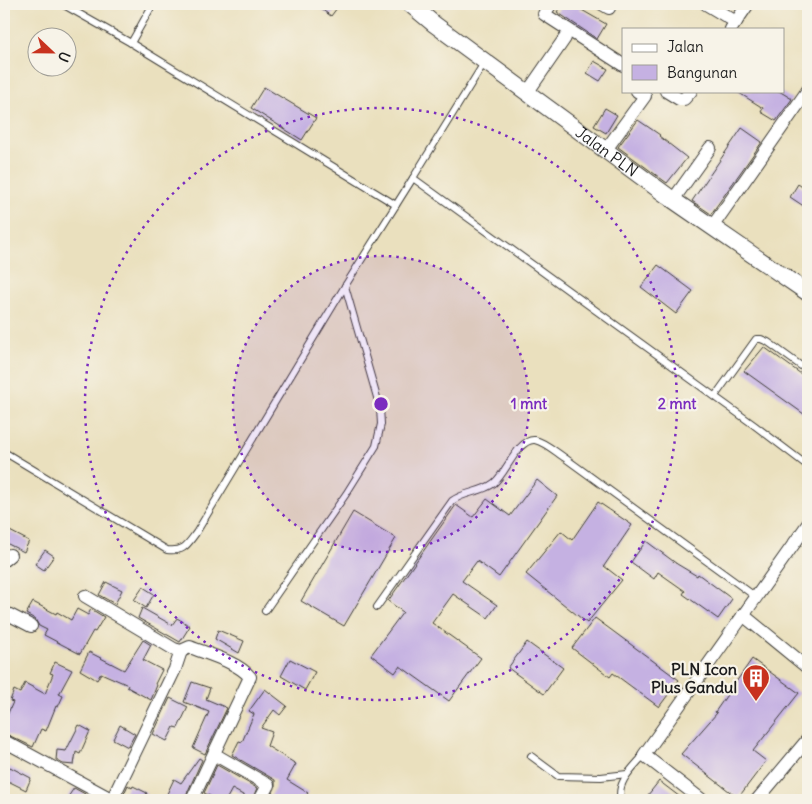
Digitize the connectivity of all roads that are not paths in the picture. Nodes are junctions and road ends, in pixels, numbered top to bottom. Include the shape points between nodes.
1 (62, 4) edge
2 (153, 4) edge
3 (410, 4) edge
4 (551, 4) edge
5 (706, 4) edge
6 (748, 4) edge
7 (734, 26) edge
8 (564, 38) dead end
9 (130, 43) junction
10 (484, 61) junction
11 (622, 64) edge
12 (808, 90) edge
13 (639, 92) edge
14 (668, 92) edge
15 (690, 92) edge
16 (527, 93) junction
17 (710, 148) dead end
18 (605, 151) junction
19 (413, 178) junction
20 (673, 200) junction
21 (396, 205) junction
22 (712, 227) junction
23 (346, 286) junction
24 (808, 293) edge
25 (808, 371) edge
26 (715, 396) junction
27 (4, 452) edge
28 (808, 466) edge
29 (808, 524) edge
30 (85, 596) dead end
31 (756, 597) junction
32 (377, 607) dead end
33 (266, 611) dead end
34 (4, 612) edge
35 (743, 615) junction
36 (31, 626) dead end
37 (181, 651) junction
38 (808, 668) edge
39 (808, 739) edge
40 (4, 741) edge
41 (214, 754) junction
42 (644, 755) junction
43 (531, 756) dead end
44 (627, 774) junction
45 (112, 800) edge
46 (192, 800) edge
47 (260, 800) edge
48 (620, 800) edge
49 (702, 800) edge
50 (757, 800) edge

1 - 9 lane
2 - 9 lane
3 - 10 street, Jalan PLN
4 - 11 street via 544,14
5 - 7 street
6 - 7 street
8 - 16 street
9 - 21 lane
10 - 16 street, Jalan PLN
10 - 19 lane
12 - 22 street
13 - 18 street via 645,96
14 - 15 street via 679,99 684,99
16 - 18 street, Jalan PLN
17 - 20 street
18 - 20 street, Jalan PLN
19 - 21 lane
19 - 26 lane
20 - 22 street, Jalan PLN
21 - 23 lane
22 - 24 street, Jalan PLN
23 - 27 lane via 196,533 185,548 177,552 167,550
23 - 33 lane via 380,408 380,434 346,494
25 - 26 lane via 768,342 756,339
26 - 28 lane
29 - 31 street
30 - 37 street
31 - 32 lane via 565,458 535,440 522,446 496,482 452,501
31 - 35 street
34 - 36 street
35 - 38 street
35 - 42 street
37 - 41 street via 190,647 246,672 250,677
37 - 45 street
39 - 50 street
40 - 45 street
41 - 46 street
41 - 47 street via 268,785
42 - 44 lane
42 - 49 street
43 - 44 lane via 558,776
44 - 48 lane via 620,787

